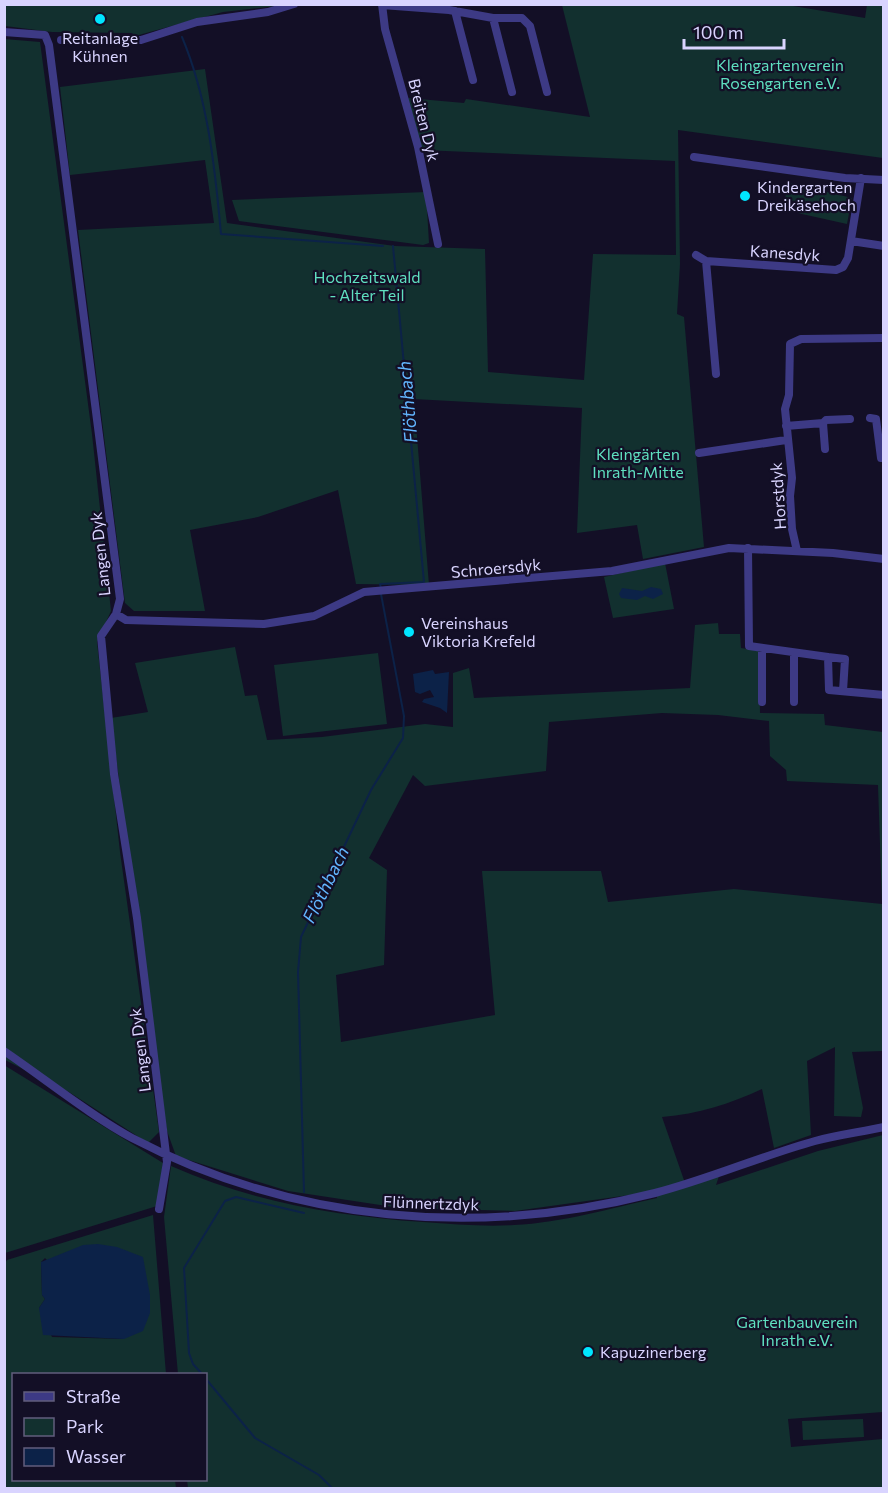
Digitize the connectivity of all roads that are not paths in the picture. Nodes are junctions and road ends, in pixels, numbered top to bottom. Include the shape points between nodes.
1 (294, 4) edge
2 (382, 5) edge
3 (452, 8) edge
4 (493, 18) junction
5 (4, 32) edge
6 (61, 40) dead end
7 (473, 80) dead end
8 (512, 92) dead end
9 (547, 92) dead end
10 (694, 157) dead end
11 (861, 178) junction
12 (884, 180) edge
13 (851, 241) junction
14 (438, 244) dead end
15 (884, 246) edge
16 (696, 255) dead end
17 (706, 261) junction
18 (884, 338) edge
19 (716, 374) dead end
20 (870, 418) dead end
21 (850, 419) dead end
22 (824, 423) junction
23 (786, 426) junction
24 (786, 440) junction
25 (825, 450) dead end
26 (699, 453) dead end
27 (883, 458) edge
28 (748, 548) junction
29 (797, 551) junction
30 (884, 559) edge
31 (116, 614) junction
32 (762, 649) junction
33 (794, 653) junction
34 (828, 657) junction
35 (843, 691) junction
36 (884, 695) edge
37 (762, 702) dead end
38 (794, 702) dead end
39 (4, 1052) edge
40 (884, 1127) edge
41 (166, 1155) junction
42 (159, 1209) dead end

1 - 6 street via 268,12 197,22 141,40
2 - 3 street
2 - 14 street, Breiten Dyk
3 - 4 street
3 - 7 street
4 - 8 street
4 - 9 street via 522,18 530,26
5 - 31 street, Langen Dyk via 45,35 50,57 120,599
10 - 11 street
11 - 12 street
11 - 13 street, Kanesdyk
13 - 15 street
13 - 17 street, Kanesdyk via 848,258 836,270
16 - 17 street, Kanesdyk
17 - 19 street
18 - 23 street, Horstdyk via 801,339 790,344
20 - 27 street via 876,419
21 - 22 street
22 - 23 street
22 - 25 street
23 - 24 street, Horstdyk
24 - 26 street, Horstdyk
24 - 29 street, Horstdyk
28 - 29 street, Schroersdyk
28 - 31 street, Schroersdyk via 729,548 612,571 364,592 314,616 264,624 126,620
28 - 32 street via 749,646
29 - 30 street, Schroersdyk
31 - 41 street, Langen Dyk via 101,636
32 - 33 street
32 - 37 street
33 - 34 street
33 - 38 street
34 - 35 street via 829,690
34 - 35 street via 845,659
35 - 36 street
39 - 41 street, Flünnertzdyk via 129,1136
40 - 41 street, Flünnertzdyk via 816,1141 637,1197 537,1215 476,1219 399,1216 313,1204 255,1188
41 - 42 street, Langen Dyk

